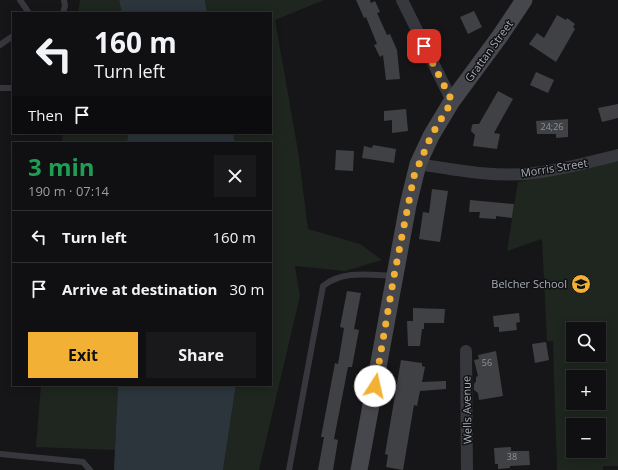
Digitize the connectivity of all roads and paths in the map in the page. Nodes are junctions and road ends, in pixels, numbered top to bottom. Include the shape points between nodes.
1 (20, 0) edge
2 (64, 0) edge
3 (402, 0) edge
4 (524, 0) edge
5 (28, 12) edge
6 (63, 12) edge
7 (12, 37) edge
8 (0, 45) edge
9 (0, 88) edge
10 (12, 88) edge
11 (452, 101) junction
12 (618, 155) edge
13 (418, 164) junction
14 (394, 276) junction
15 (466, 351) dead end
16 (0, 454) edge
17 (90, 470) edge
18 (289, 470) edge
19 (359, 470) edge
20 (467, 470) edge

1 - 5 lane
2 - 6 lane
3 - 11 street
4 - 11 main road, Grattan Street
7 - 8 lane
9 - 10 lane
11 - 13 main road, Grattan Street
12 - 13 street, Morris Street via 533,173 484,173
13 - 14 main road, Grattan Street
14 - 18 lane via 354,274 329,281 323,286
14 - 19 main road, Grattan Street
15 - 20 street, Wells Avenue
16 - 17 lane via 83,462

